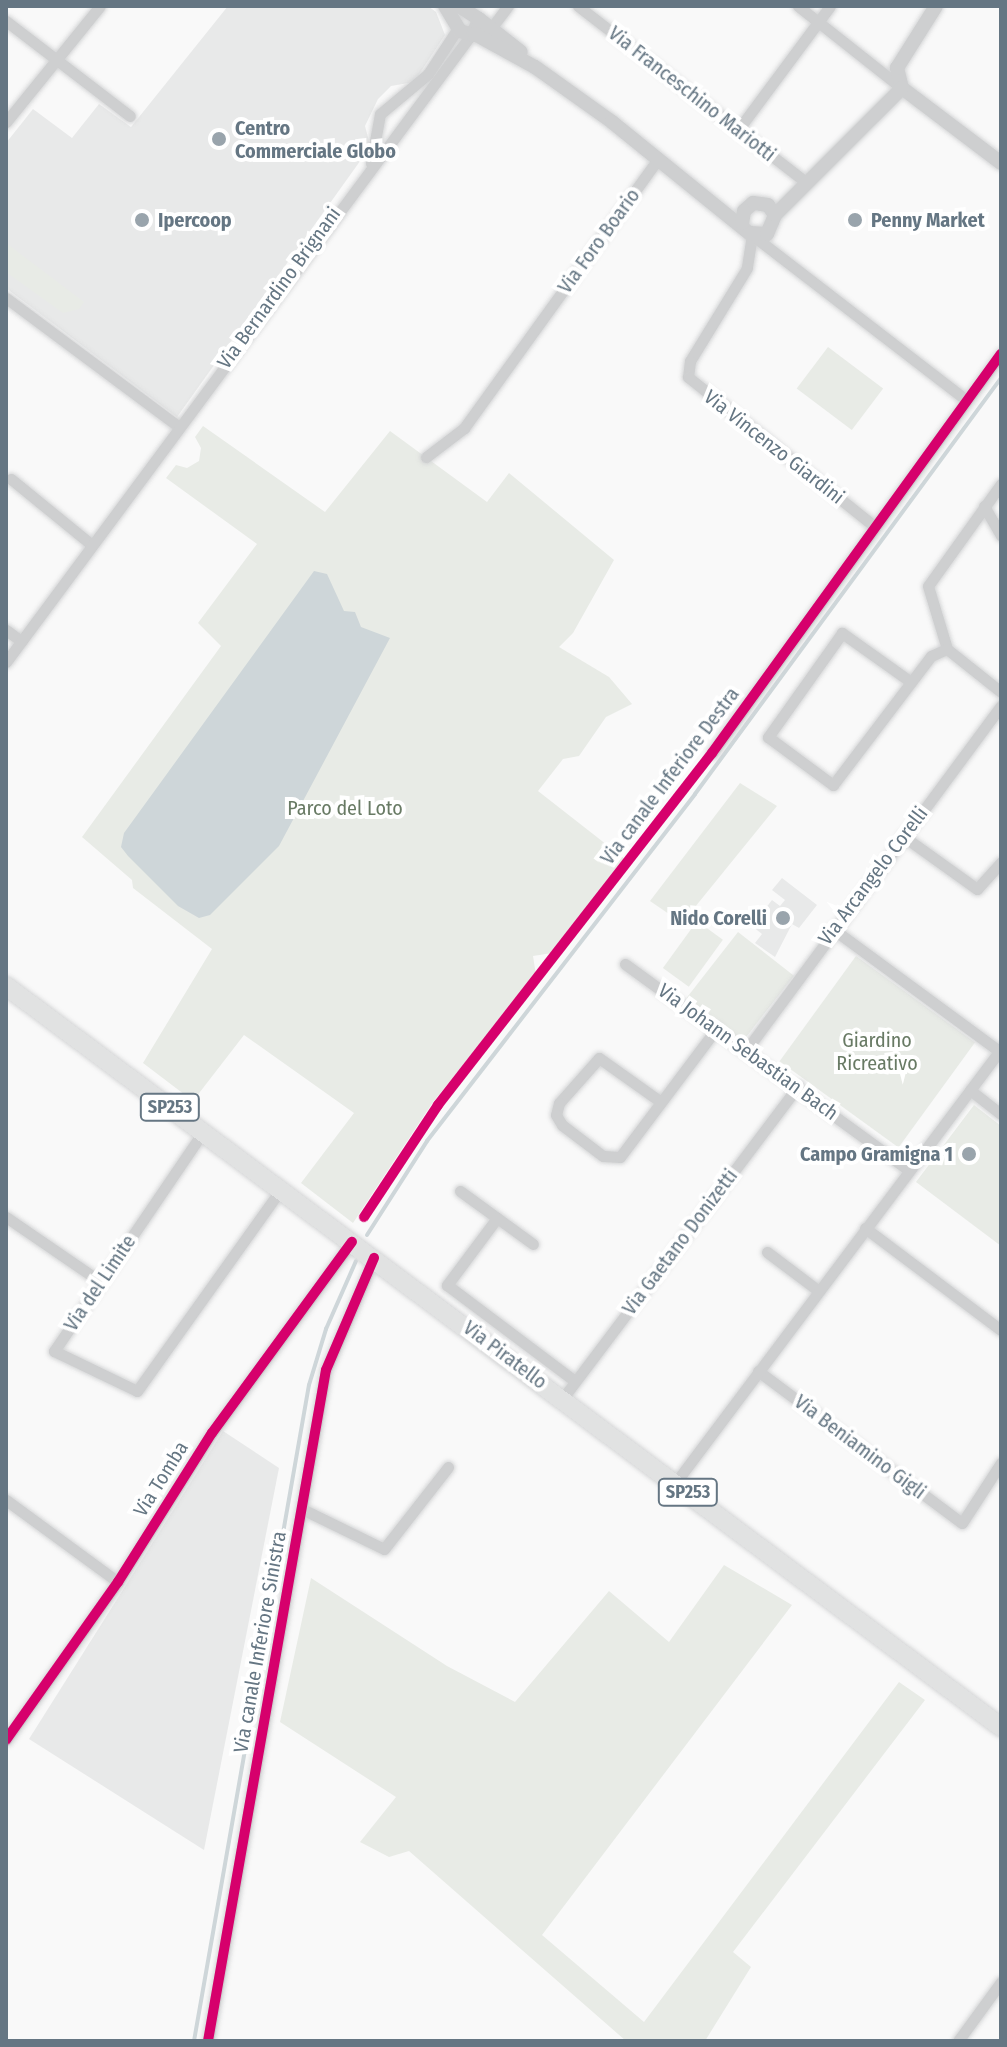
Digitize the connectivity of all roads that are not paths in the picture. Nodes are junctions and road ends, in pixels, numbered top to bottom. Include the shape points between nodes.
1 (100, 6) edge
2 (445, 6) edge
3 (508, 6) edge
4 (578, 6) edge
5 (798, 6) edge
6 (830, 6) edge
7 (936, 6) edge
8 (6, 21) edge
9 (819, 21) junction
10 (470, 23) edge
11 (56, 59) junction
12 (432, 77) junction
13 (902, 88) junction
14 (405, 92) junction
15 (416, 107) junction
16 (130, 116) dead end
17 (6, 122) edge
18 (376, 130) junction
19 (738, 130) junction
20 (393, 138) junction
21 (658, 159) junction
22 (371, 163) junction
23 (1001, 163) edge
24 (806, 182) junction
25 (713, 199) junction
26 (747, 207) junction
27 (772, 210) junction
28 (747, 229) junction
29 (771, 231) junction
30 (779, 258) junction
31 (6, 298) edge
32 (1001, 354) edge
33 (966, 400) junction
34 (178, 426) junction
35 (426, 457) dead end
36 (11, 479) dead end
37 (1001, 484) edge
38 (984, 506) junction
39 (873, 525) junction
40 (1001, 536) edge
41 (92, 545) junction
42 (6, 630) edge
43 (21, 641) junction
44 (947, 649) junction
45 (6, 662) edge
46 (1001, 674) edge
47 (911, 682) junction
48 (997, 689) edge
49 (1001, 706) edge
50 (712, 753) dead end
51 (903, 836) junction
52 (1001, 862) edge
53 (833, 929) junction
54 (625, 964) dead end
55 (6, 986) edge
56 (717, 1028) junction
57 (747, 1049) junction
58 (1000, 1050) edge
59 (798, 1086) junction
60 (970, 1090) junction
61 (661, 1102) junction
62 (1001, 1114) edge
63 (203, 1132) junction
64 (909, 1170) junction
65 (281, 1189) junction
66 (460, 1191) dead end
67 (6, 1217) edge
68 (497, 1218) junction
69 (865, 1228) junction
70 (352, 1242) junction
71 (533, 1244) dead end
72 (767, 1252) dead end
73 (374, 1258) junction
74 (101, 1282) junction
75 (819, 1291) junction
76 (1001, 1330) edge
77 (758, 1371) junction
78 (575, 1381) junction
79 (563, 1398) junction
80 (1001, 1463) edge
81 (448, 1467) dead end
82 (676, 1482) junction
83 (6, 1500) edge
84 (302, 1509) junction
85 (118, 1582) junction
86 (1001, 1727) edge
87 (6, 1740) edge
88 (1001, 1982) edge
89 (208, 2041) edge
90 (958, 2041) edge

1 - 11 street
2 - 10 street
3 - 10 street, Via Bernardino Brignani
4 - 19 street, Via Franceschino Mariotti
5 - 9 street
6 - 9 street
7 - 13 street via 897,68
8 - 11 street
9 - 13 street
9 - 19 street
10 - 12 street, Via Bernardino Brignani
10 - 21 street
11 - 16 street
11 - 17 street
12 - 14 street
12 - 15 street, Via Bernardino Brignani
13 - 23 street
13 - 24 street
14 - 15 street
14 - 18 street via 387,103
15 - 20 street, Via Bernardino Brignani
18 - 20 street
18 - 22 street
19 - 24 street, Via Franceschino Mariotti
20 - 22 street, Via Bernardino Brignani
21 - 25 street
21 - 35 street, Via Foro Boario via 464,428
22 - 34 street, Via Bernardino Brignani
24 - 27 street
25 - 26 street
25 - 28 street
26 - 27 street
26 - 28 street
27 - 29 street
28 - 29 street
28 - 30 street
28 - 39 street, Via Vincenzo Giardini via 747,268 690,361 688,377
29 - 30 street
30 - 33 street
31 - 34 street
32 - 33 street, Via canale Inferiore Destra
33 - 39 street, Via canale Inferiore Destra
34 - 41 street, Via Bernardino Brignani
36 - 41 street
37 - 38 street
38 - 40 street
38 - 44 street via 929,581
39 - 50 street, Via canale Inferiore Destra
41 - 43 street, Via Bernardino Brignani
42 - 43 street
43 - 45 street, Via Bernardino Brignani
44 - 47 street via 931,656
44 - 48 street
46 - 48 street
47 - 47 street via 833,785 768,737 842,633
49 - 51 street, Via Arcangelo Corelli
51 - 52 street via 970,887 983,886
51 - 53 street, Via Arcangelo Corelli
53 - 57 street, Via Arcangelo Corelli
53 - 58 street
54 - 56 street, Via Johann Sebastian Bach
55 - 63 main road, Via Piratello / SP253
56 - 57 street, Via Johann Sebastian Bach
56 - 61 street
57 - 59 street, Via Johann Sebastian Bach
58 - 60 street
59 - 64 street, Via Johann Sebastian Bach
59 - 78 street, Via Gaetano Donizetti
60 - 62 street
60 - 64 street
61 - 61 street via 624,1155 615,1159 603,1156 556,1115 559,1103 599,1058
63 - 65 main road, Via Piratello / SP253
63 - 74 street, Via del Limite
64 - 69 street
65 - 70 main road, Via Piratello / SP253
65 - 74 street, Via del Limite via 137,1391 54,1351
66 - 68 street
67 - 74 street
68 - 71 street
68 - 78 street via 447,1285
69 - 75 street
69 - 76 street
70 - 73 main road, Via Piratello / SP253
70 - 85 street, Via Tomba via 212,1433
72 - 75 street
73 - 79 main road, Via Piratello / SP253
73 - 84 street, Via canale Inferiore Sinistra via 326,1370
75 - 77 street
77 - 80 street, Via Beniamino Gigli via 962,1523
77 - 82 street
78 - 79 street, Via Gaetano Donizetti
79 - 82 main road, Via Piratello / SP253
81 - 84 street via 384,1549
82 - 86 main road, Via Piratello / SP253
83 - 85 street
84 - 89 street, Via canale Inferiore Sinistra
85 - 87 street, Via Tomba
88 - 90 street

